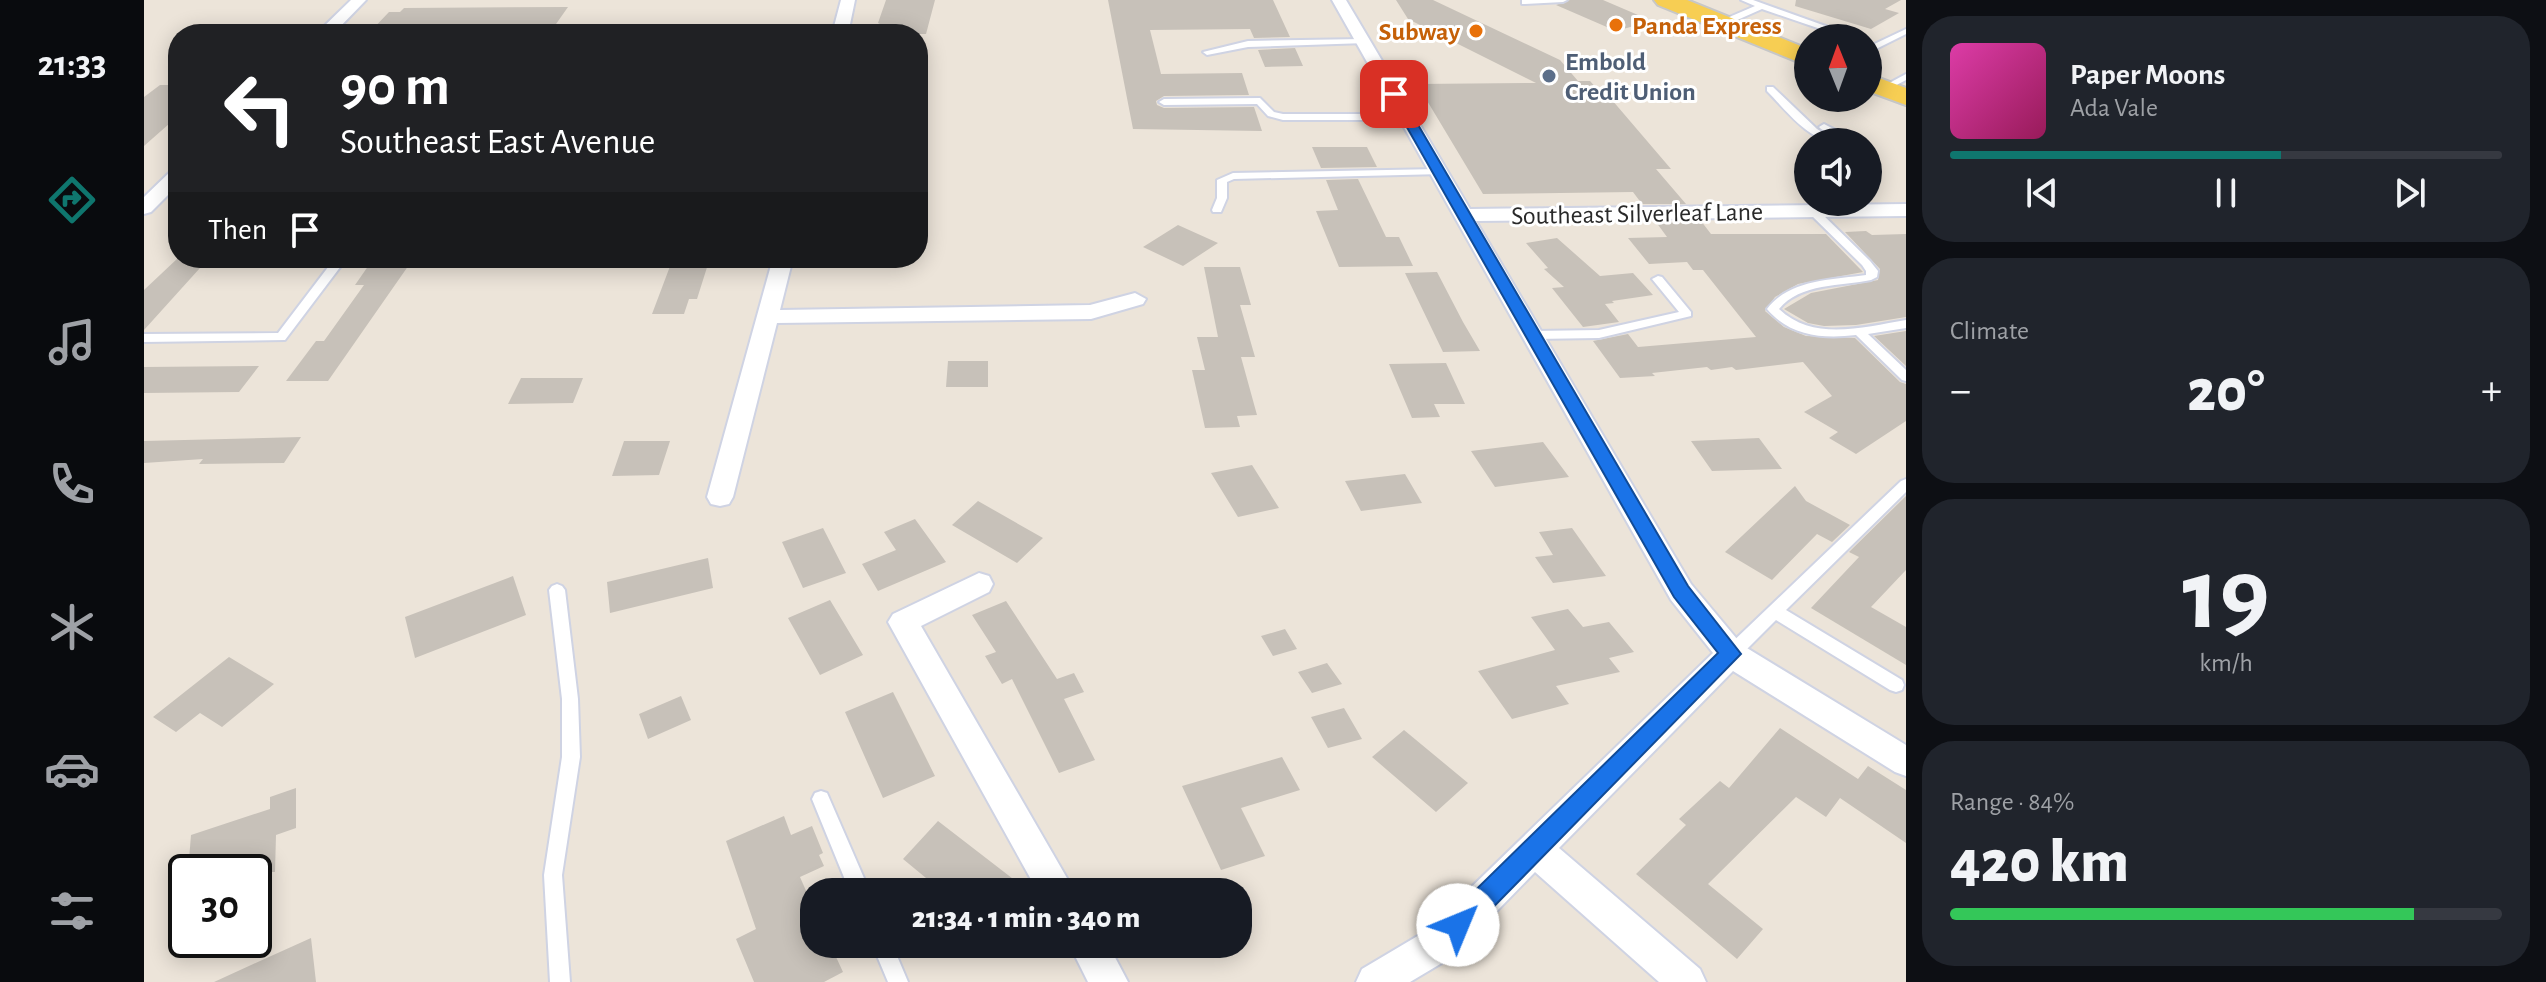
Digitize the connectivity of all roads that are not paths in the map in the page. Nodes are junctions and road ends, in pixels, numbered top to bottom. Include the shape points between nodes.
1 (359, 0) edge
2 (848, 0) edge
3 (1339, 0) edge
4 (1553, 0) edge
5 (1563, 0) edge
6 (1666, 0) edge
7 (1745, 0) edge
8 (1525, 2) dead end
9 (1762, 6) junction
10 (1723, 23) junction
11 (334, 24) edge
12 (842, 24) edge
13 (1814, 24) edge
14 (1906, 31) edge
15 (1363, 41) junction
16 (1882, 41) edge
17 (1207, 52) dead end
18 (1794, 52) edge
19 (1770, 89) dead end
20 (1164, 102) dead end
21 (1792, 109) junction
22 (1407, 117) junction
23 (1811, 128) edge
24 (1827, 128) edge
25 (1439, 172) junction
26 (168, 185) edge
27 (144, 208) edge
28 (1217, 210) dead end
29 (1906, 210) edge
30 (1882, 211) edge
31 (1794, 212) edge
32 (1465, 215) junction
33 (1818, 216) edge
34 (333, 268) edge
35 (780, 268) edge
36 (1658, 279) dead end
37 (1135, 299) dead end
38 (767, 317) junction
39 (1906, 324) edge
40 (1857, 330) junction
41 (1534, 335) junction
42 (144, 338) edge
43 (1906, 377) edge
44 (1906, 484) edge
45 (720, 497) dead end
46 (979, 584) dead end
47 (557, 590) dead end
48 (1775, 611) junction
49 (1731, 654) junction
50 (1896, 685) dead end
51 (1906, 762) edge
52 (821, 799) dead end
53 (1534, 849) junction
54 (854, 878) edge
55 (1049, 878) edge
56 (888, 958) edge
57 (1095, 958) edge
58 (560, 982) edge
59 (898, 982) edge
60 (1109, 982) edge
61 (1375, 982) edge
62 (1687, 982) edge

1 - 11 street
2 - 12 street
3 - 15 street
4 - 5 lane
4 - 8 lane
6 - 10 main road
7 - 9 lane
9 - 10 lane
9 - 13 lane
10 - 18 main road
14 - 16 lane
15 - 17 lane via 1248,44
15 - 22 street
19 - 21 lane
20 - 22 lane via 1260,101 1271,114 1283,117
21 - 23 lane
21 - 24 lane
22 - 25 street
25 - 28 lane via 1233,176 1222,180
25 - 32 street
26 - 27 street
29 - 30 street, Southeast Silverleaf Lane
31 - 32 street, Southeast Silverleaf Lane
32 - 41 street
33 - 40 lane via 1866,263 1871,277 1803,290 1778,300 1773,309 1799,329
34 - 42 lane via 281,337
35 - 38 street
36 - 41 lane via 1687,314 1599,334
37 - 38 street via 1091,312
38 - 45 street
39 - 40 lane
40 - 43 lane
41 - 49 street via 1681,592
44 - 48 lane
46 - 55 street via 903,622
47 - 58 lane via 571,757 553,875
48 - 49 lane
48 - 50 lane
49 - 51 street
49 - 53 street
52 - 54 lane
53 - 61 street via 1439,944
53 - 62 street
56 - 59 lane
57 - 60 street

